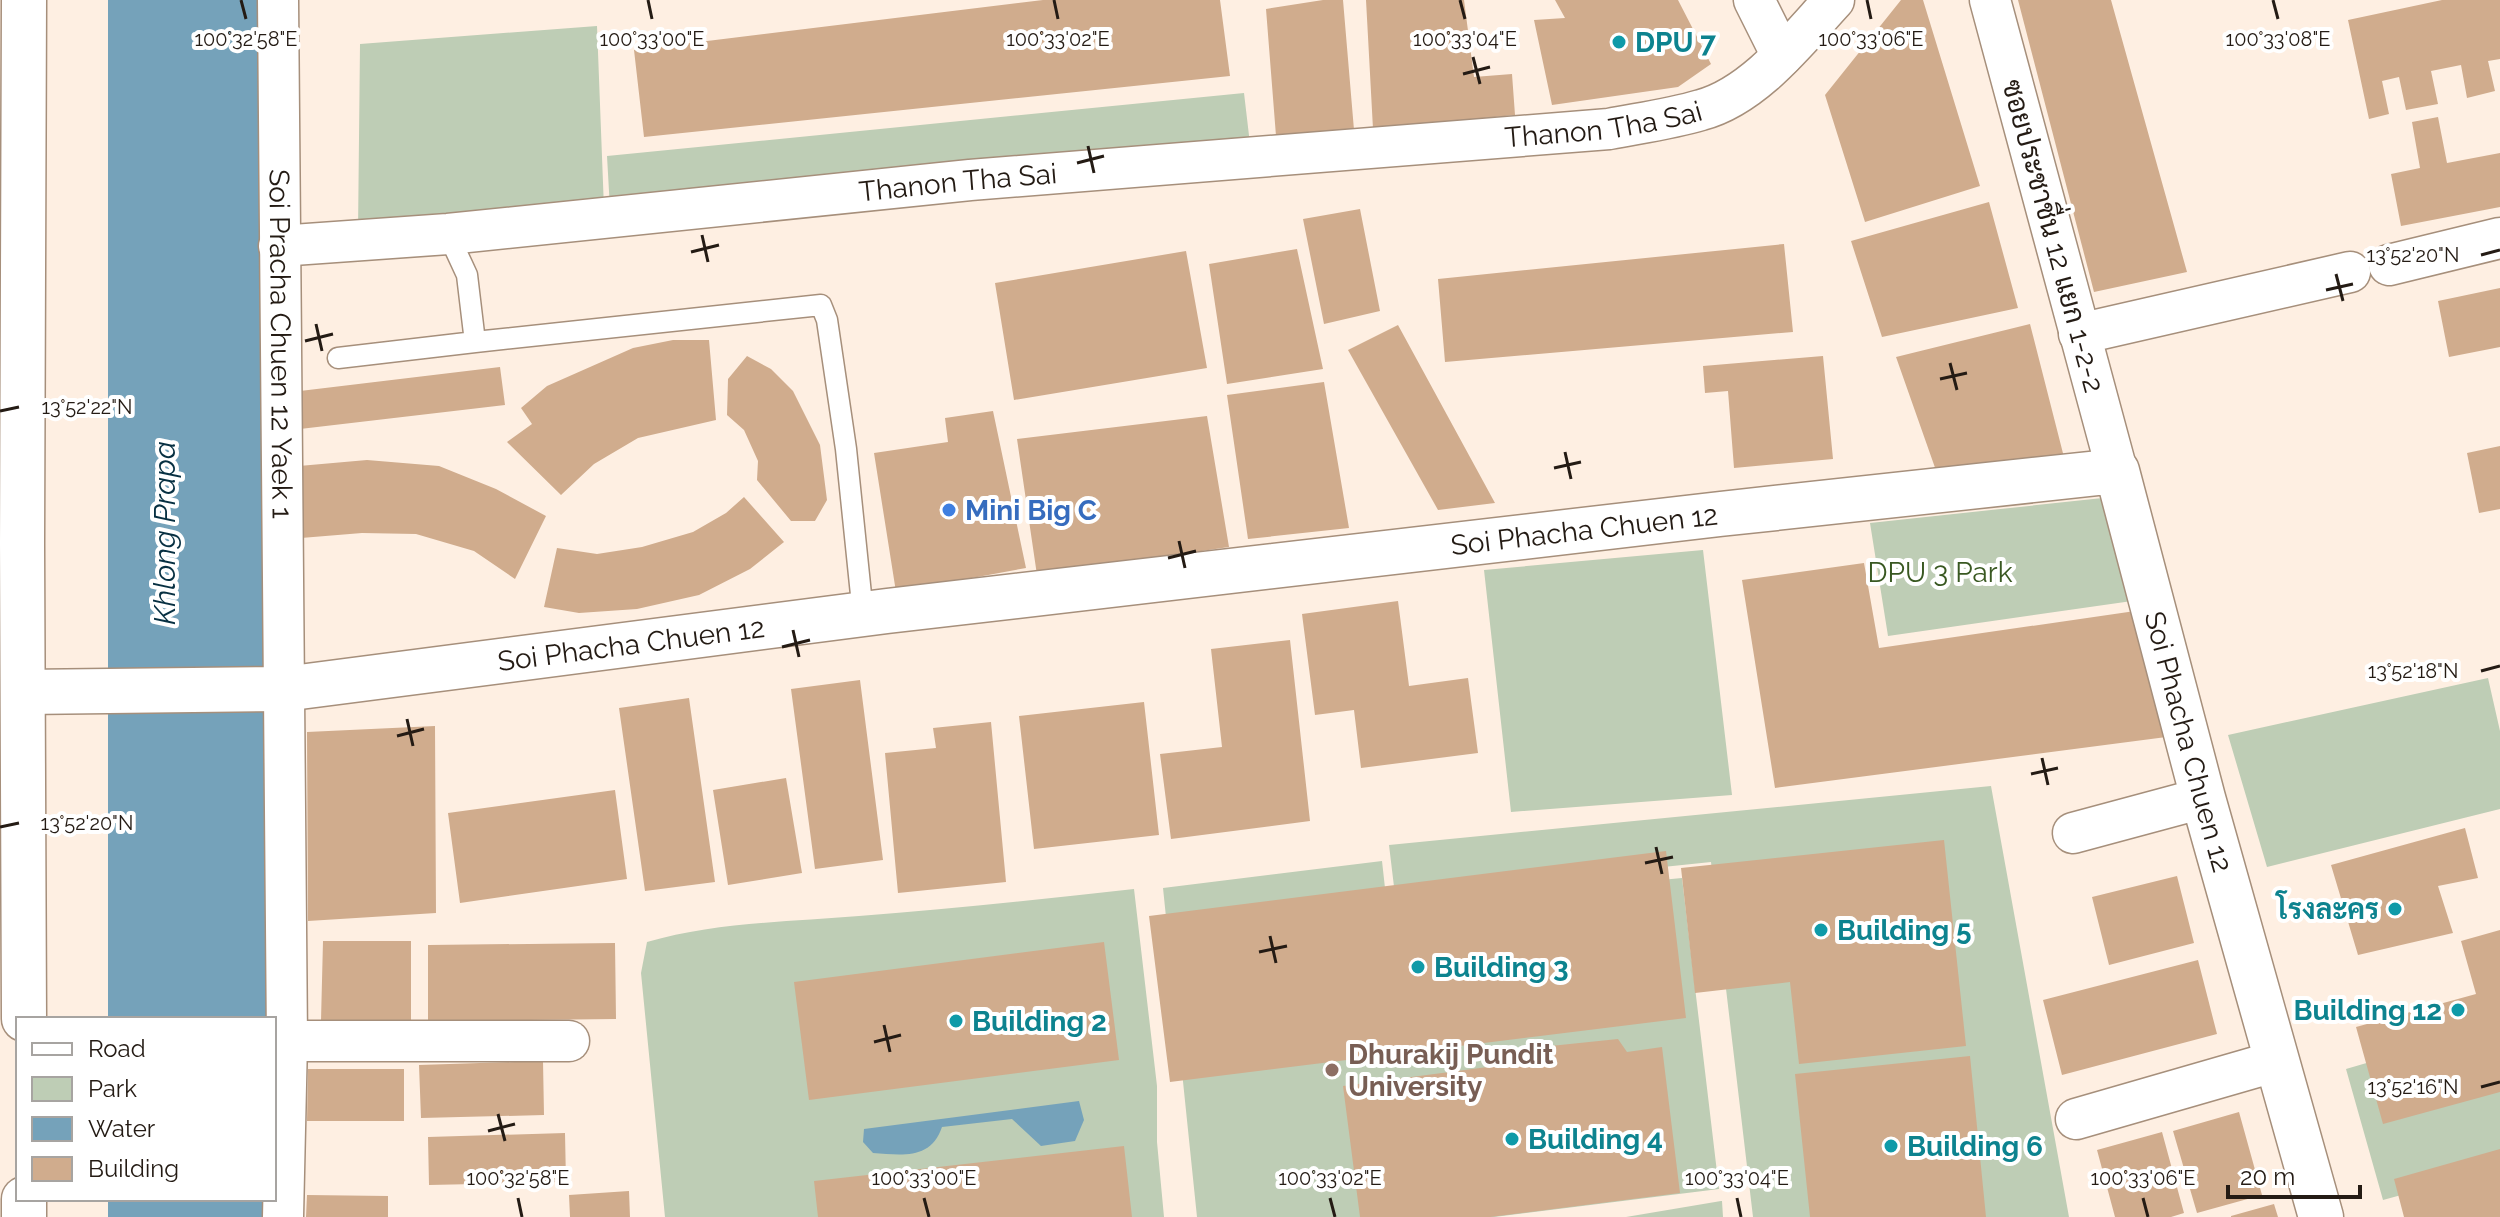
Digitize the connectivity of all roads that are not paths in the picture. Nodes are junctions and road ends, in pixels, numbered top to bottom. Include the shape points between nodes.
1 (24, 0) edge
2 (278, 0) edge
3 (1754, 0) edge
4 (1834, 0) edge
5 (1990, 0) edge
6 (1782, 56) junction
7 (12, 201) edge
8 (448, 234) junction
9 (2500, 238) edge
10 (279, 246) junction
11 (2389, 265) dead end
12 (2350, 272) dead end
13 (11, 293) edge
14 (2079, 334) junction
15 (475, 342) junction
16 (338, 358) dead end
17 (2117, 471) junction
18 (11, 543) edge
19 (863, 614) junction
20 (16, 676) edge
21 (278, 690) junction
22 (2203, 798) junction
23 (2073, 833) dead end
24 (24, 1017) edge
25 (287, 1041) junction
26 (569, 1041) dead end
27 (2277, 1061) junction
28 (2076, 1119) dead end
29 (283, 1217) edge
30 (2321, 1217) edge

1 - 7 main road
2 - 10 street, Soi Pracha Chuen 12 Yaek 1
3 - 6 street
4 - 6 street, Thanon Tha Sai
5 - 14 street, ซอยประชาชื่น 12 แยก 1-2-2
6 - 8 street, Thanon Tha Sai via 1739,93 1703,110 1609,129 970,180
7 - 13 main road
8 - 10 street, Thanon Tha Sai
8 - 15 lane via 467,275
9 - 11 street
10 - 21 street, Soi Pracha Chuen 12 Yaek 1
12 - 14 street
13 - 18 main road
14 - 17 street, ซอยประชาชื่น 12 แยก 1-2-2
15 - 16 lane
15 - 19 lane via 821,305 846,449
17 - 19 main road, Soi Phacha Chuen 12
17 - 22 main road, Soi Phacha Chuen 12
18 - 20 main road
19 - 21 main road, Soi Phacha Chuen 12
20 - 21 main road, Soi Phacha Chuen 12 via 75,690
20 - 24 main road
21 - 25 street, Soi Pracha Chuen 12 Yaek 1
22 - 23 street
22 - 27 main road, Soi Phacha Chuen 12
25 - 26 street
25 - 29 street, Soi Pracha Chuen 12 Yaek 1
27 - 28 street
27 - 30 main road, Soi Phacha Chuen 12

